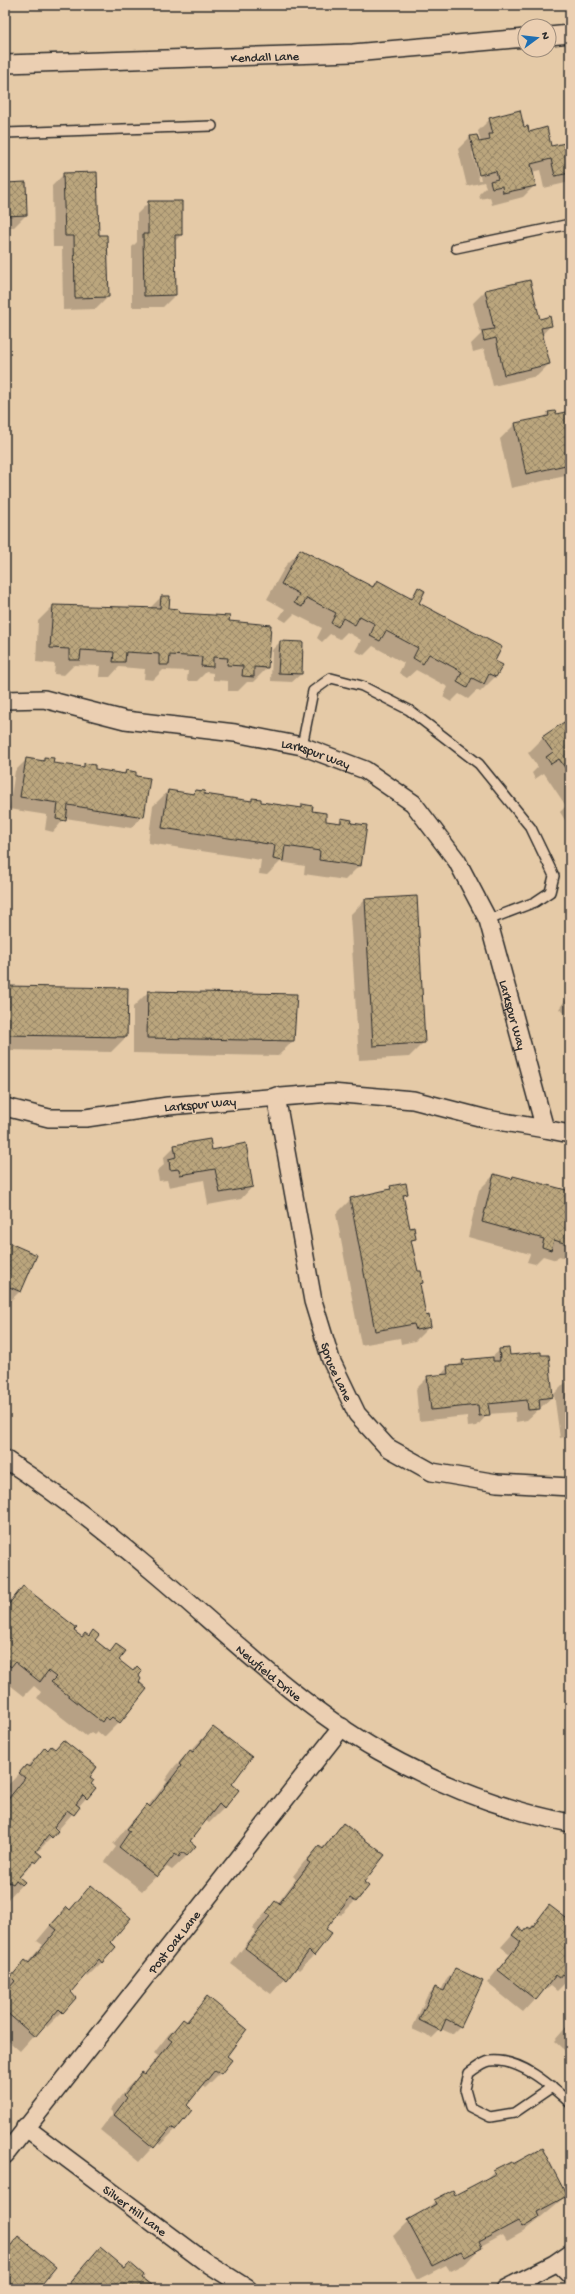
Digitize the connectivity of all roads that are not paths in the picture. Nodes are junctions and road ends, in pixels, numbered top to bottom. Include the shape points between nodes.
1 (570, 34) edge
2 (557, 35) edge
3 (517, 39) edge
4 (5, 64) edge
5 (212, 126) dead end
6 (5, 133) edge
7 (570, 224) edge
8 (456, 248) dead end
9 (5, 700) edge
10 (302, 746) junction
11 (488, 920) junction
12 (276, 1096) junction
13 (5, 1107) edge
14 (545, 1129) junction
15 (570, 1134) edge
16 (5, 1459) edge
17 (570, 1487) edge
18 (342, 1727) junction
19 (570, 1823) edge
20 (552, 2087) junction
21 (570, 2102) edge
22 (25, 2127) junction
23 (5, 2155) edge
24 (570, 2253) edge
25 (554, 2264) junction
26 (570, 2280) edge
27 (248, 2289) edge
28 (505, 2289) edge

1 - 2 street
3 - 4 street, Kendall Lane via 353,52
5 - 6 lane
7 - 8 lane
9 - 10 street, Larkspur Way via 44,699 125,720 235,733
10 - 11 street, Larkspur Way via 365,770 413,803 457,861
10 - 11 lane via 313,691 331,678 362,686 409,710 480,764 531,828 554,876 550,892 536,902
11 - 14 street, Larkspur Way
12 - 13 street, Larkspur Way via 168,1106 86,1118 49,1118
12 - 14 street, Larkspur Way via 331,1093 413,1100 487,1119
12 - 17 street, Spruce Lane via 313,1301 331,1360 357,1414 387,1447 432,1472 497,1483
14 - 15 street
16 - 18 street, Newfield Drive via 119,1544 258,1664
18 - 19 street, Newfield Drive via 379,1751 458,1790 498,1805
18 - 22 street, Post Oak Lane
20 - 20 lane via 510,2062 489,2061 468,2073 465,2089 470,2107 490,2117 514,2112
20 - 21 lane
22 - 23 street, Post Oak Lane
22 - 27 street, Silver Hill Lane via 204,2261
24 - 25 street
25 - 26 lane
25 - 28 street

